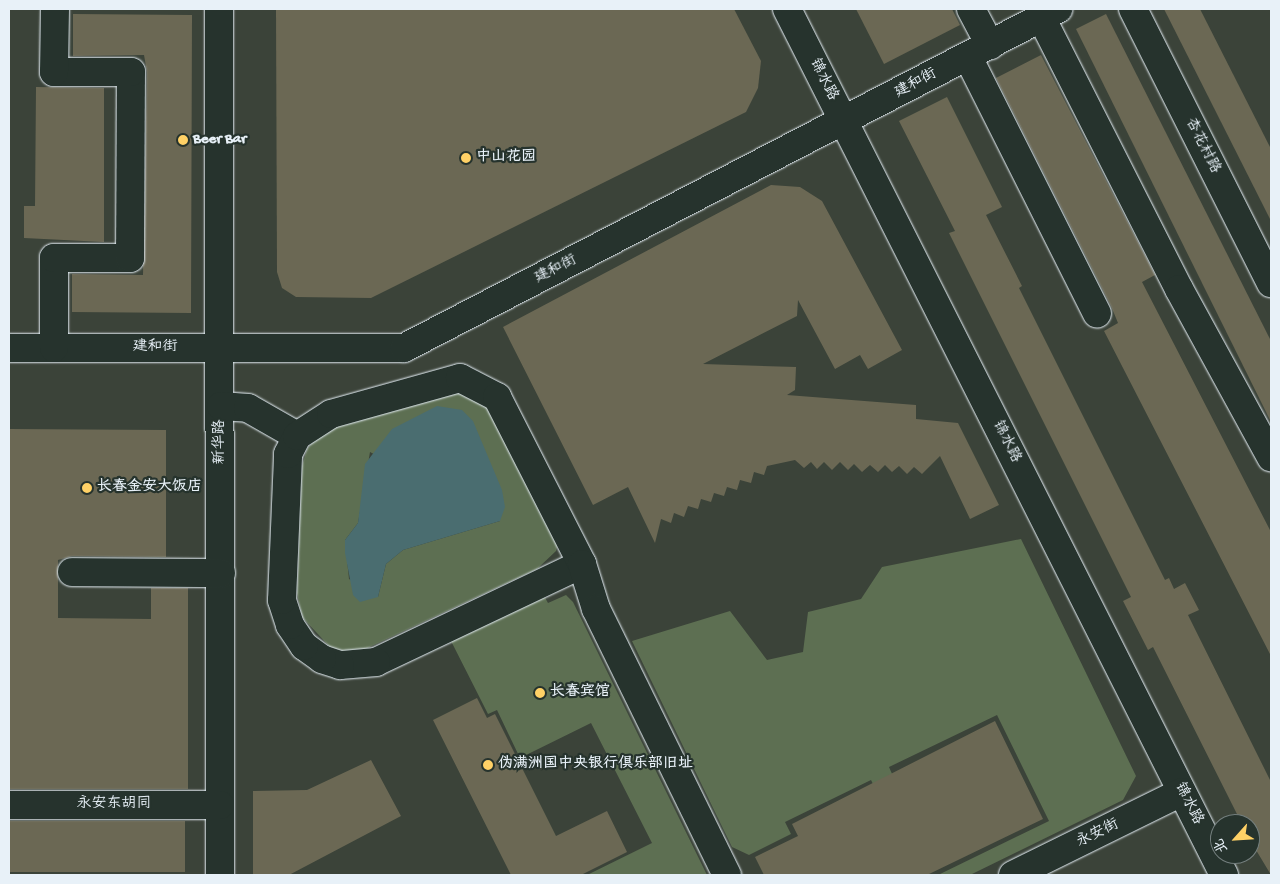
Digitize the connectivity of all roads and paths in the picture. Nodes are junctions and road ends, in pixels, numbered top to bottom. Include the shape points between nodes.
1 (55, 9) edge
2 (219, 9) edge
3 (787, 9) edge
4 (971, 9) edge
5 (1133, 9) edge
6 (1050, 13) edge
7 (979, 51) junction
8 (845, 122) junction
9 (1271, 283) edge
10 (1098, 313) dead end
11 (9, 348) edge
12 (54, 348) junction
13 (221, 348) junction
14 (221, 406) junction
15 (297, 436) junction
16 (1271, 457) edge
17 (582, 564) junction
18 (72, 572) dead end
19 (221, 572) junction
20 (1182, 792) junction
21 (9, 805) edge
22 (220, 805) junction
23 (220, 875) edge
24 (727, 875) edge
25 (1013, 875) edge
26 (1224, 875) edge

1 - 12 street via 54,72 131,72 130,258 54,258
2 - 13 street, 新华路
3 - 8 street, 锦水路
4 - 7 street
5 - 9 street, 杏花村路
6 - 7 street, 建和街
6 - 16 street via 1179,289
7 - 8 street, 建和街
7 - 10 street
8 - 13 street, 建和街 via 404,348
8 - 20 street, 锦水路
11 - 12 street, 建和街
12 - 13 street, 建和街
13 - 14 street, 新华路
14 - 15 street via 248,408
14 - 19 street, 新华路
15 - 17 street via 331,414 460,378 473,382 507,410
15 - 17 street via 288,454 282,600 295,632 322,659 340,665 376,662
17 - 24 street via 596,609
18 - 19 street
19 - 22 street, 新华路
20 - 25 street, 永安街
20 - 26 street, 锦水路
21 - 22 street, 永安东胡同
22 - 23 street, 新华路

